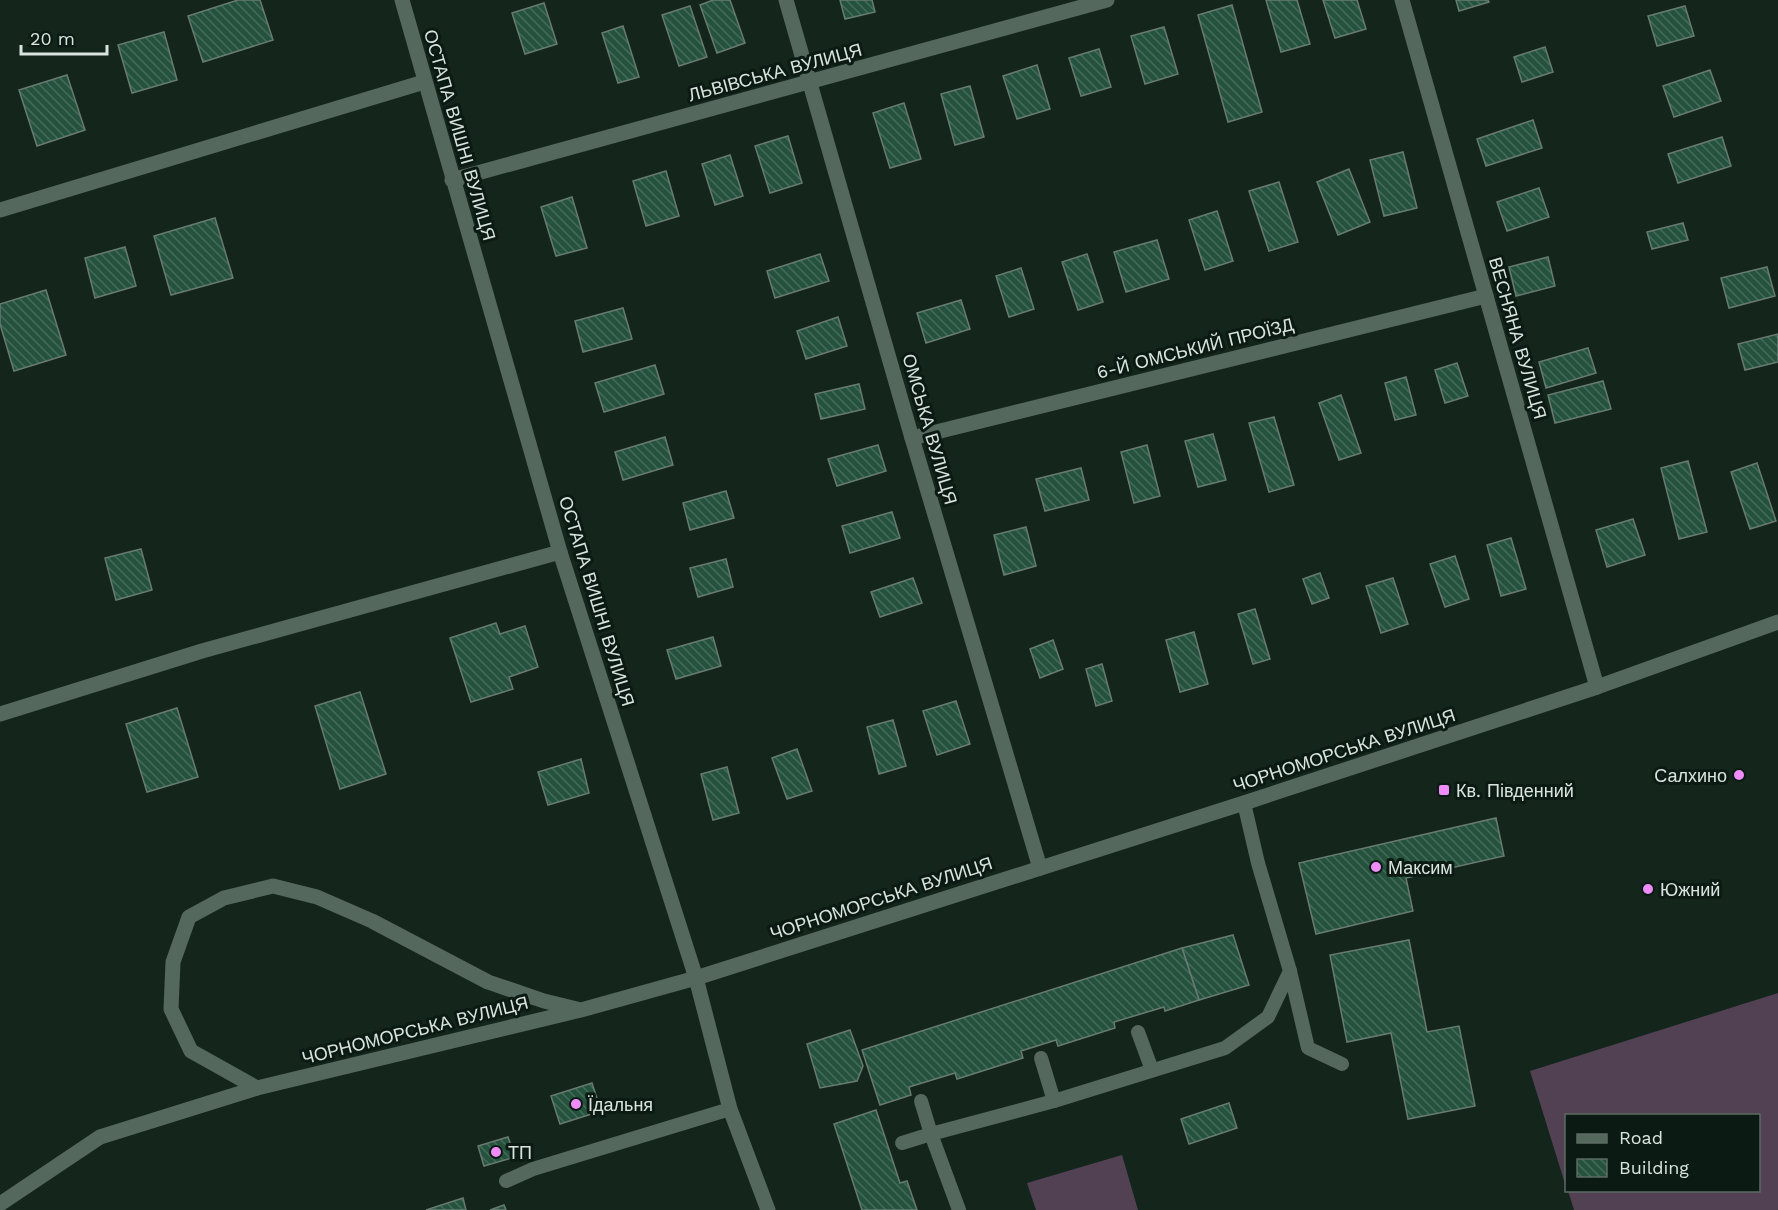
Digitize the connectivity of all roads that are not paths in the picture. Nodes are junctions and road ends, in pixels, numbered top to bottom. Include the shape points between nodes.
1 (402, 0) edge
2 (786, 0) edge
3 (1107, 0) edge
4 (1402, 0) edge
5 (424, 81) junction
6 (810, 83) junction
7 (452, 180) junction
8 (0, 210) edge
9 (1486, 296) junction
10 (912, 438) junction
11 (560, 552) junction
12 (1778, 622) edge
13 (1598, 687) junction
14 (0, 714) edge
15 (1244, 803) junction
16 (1040, 868) junction
17 (1290, 971) junction
18 (696, 978) junction
19 (580, 1010) junction
20 (1138, 1032) dead end
21 (1041, 1058) dead end
22 (1342, 1064) dead end
23 (1152, 1070) junction
24 (257, 1088) junction
25 (921, 1101) dead end
26 (1054, 1101) junction
27 (730, 1109) junction
28 (931, 1134) junction
29 (902, 1143) dead end
30 (506, 1181) dead end
31 (0, 1204) edge
32 (768, 1210) edge
33 (959, 1210) edge

1 - 5 street, ОСТАПА ВИШНІ ВУЛИЦЯ
2 - 6 street, ОМСЬКА ВУЛИЦЯ
3 - 6 street, ЛЬВІВСЬКА ВУЛИЦЯ
4 - 9 street, ВЕСНЯНА ВУЛИЦЯ
5 - 7 street, ОСТАПА ВИШНІ ВУЛИЦЯ
5 - 8 street
6 - 7 street, ЛЬВІВСЬКА ВУЛИЦЯ
6 - 10 street, ОМСЬКА ВУЛИЦЯ
7 - 11 street, ОСТАПА ВИШНІ ВУЛИЦЯ
9 - 10 street, 6-Й ОМСЬКИЙ ПРОЇЗД
9 - 13 street, ВЕСНЯНА ВУЛИЦЯ
10 - 16 street, ОМСЬКА ВУЛИЦЯ
11 - 14 street via 202,651
11 - 18 street, ОСТАПА ВИШНІ ВУЛИЦЯ
12 - 13 street, ЧОРНОМОРСЬКА ВУЛИЦЯ
13 - 15 street, ЧОРНОМОРСЬКА ВУЛИЦЯ
15 - 16 street, ЧОРНОМОРСЬКА ВУЛИЦЯ
15 - 17 lane
16 - 18 street, ЧОРНОМОРСЬКА ВУЛИЦЯ
17 - 22 lane via 1308,1048
17 - 23 lane via 1268,1017 1226,1048
18 - 19 street, ЧОРНОМОРСЬКА ВУЛИЦЯ
18 - 27 street, ОСТАПА ВИШНІ ВУЛИЦЯ
19 - 24 street, ЧОРНОМОРСЬКА ВУЛИЦЯ
19 - 24 street via 488,982 372,921 317,897 273,886 224,898 189,917 173,962 171,1009 191,1051
20 - 23 lane
21 - 26 lane
23 - 26 lane
24 - 31 street, ЧОРНОМОРСЬКА ВУЛИЦЯ via 100,1137
25 - 28 lane
26 - 28 lane
27 - 30 lane via 533,1169
27 - 32 street, ОСТАПА ВИШНІ ВУЛИЦЯ
28 - 29 lane
28 - 33 lane

